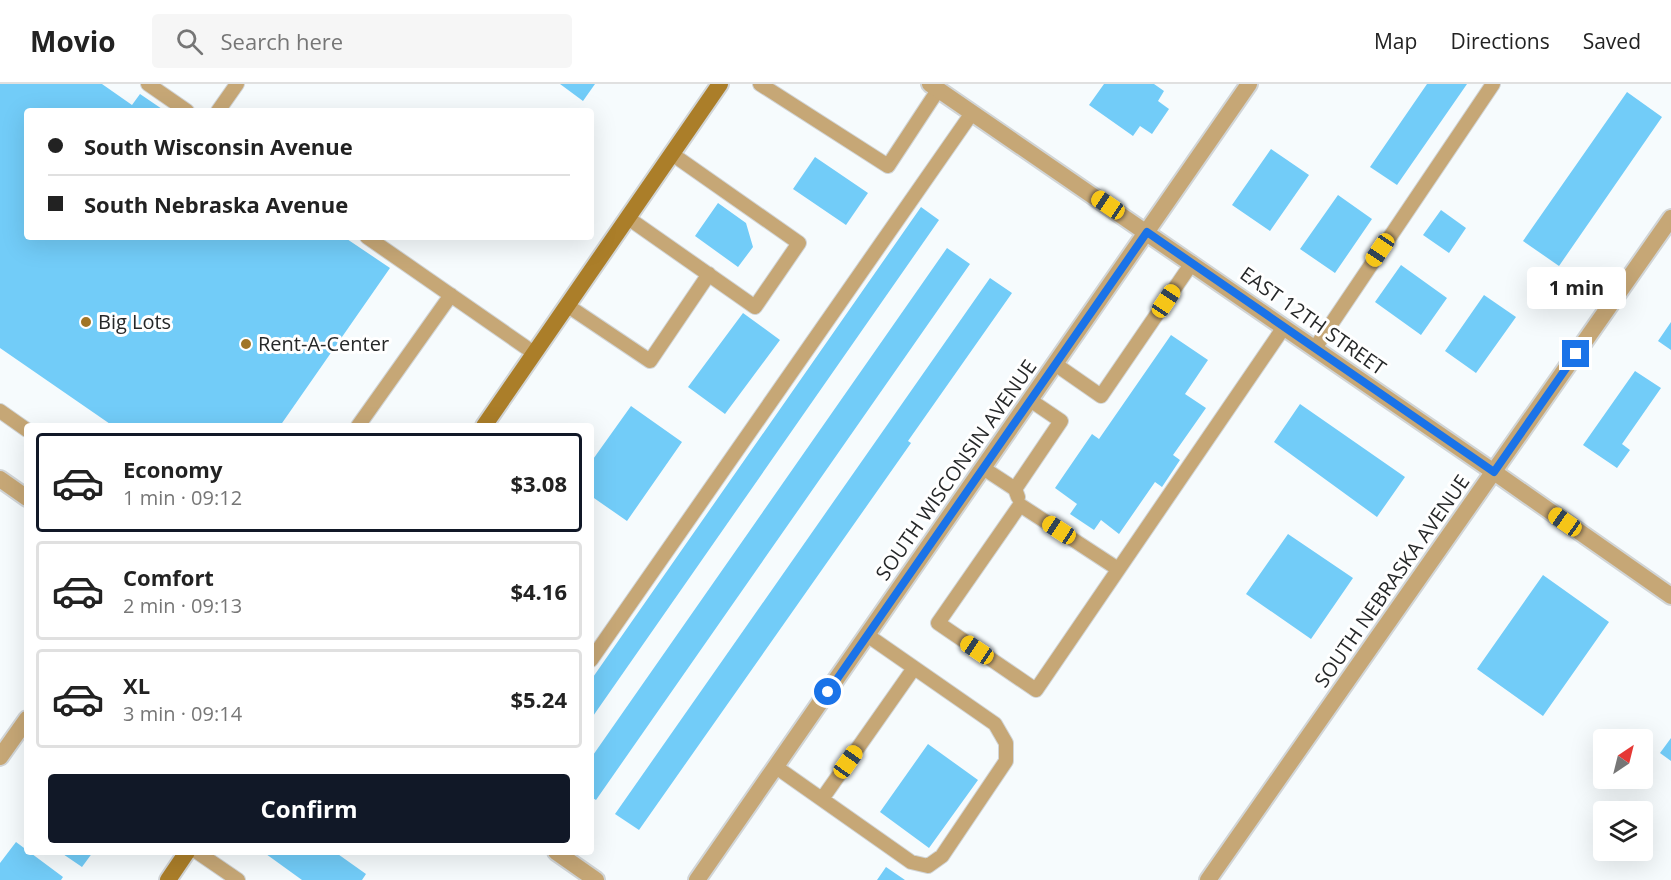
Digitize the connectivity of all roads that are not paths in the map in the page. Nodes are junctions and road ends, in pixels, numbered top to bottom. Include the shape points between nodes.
1 (148, 84) edge
2 (237, 84) edge
3 (720, 84) edge
4 (760, 84) edge
5 (1249, 84) edge
6 (1493, 84) edge
7 (934, 87) edge
8 (183, 108) edge
9 (220, 108) edge
10 (972, 113) junction
11 (672, 154) junction
12 (628, 218) junction
13 (1671, 218) edge
14 (1147, 232) junction
15 (371, 240) edge
16 (1192, 263) junction
17 (708, 274) junction
18 (451, 295) junction
19 (567, 306) junction
20 (1284, 327) junction
21 (1315, 348) junction
22 (534, 353) junction
23 (1054, 364) junction
24 (1030, 400) junction
25 (0, 411) edge
26 (360, 423) edge
27 (486, 423) edge
28 (24, 428) edge
29 (983, 468) junction
30 (1494, 472) junction
31 (0, 479) edge
32 (1015, 489) junction
33 (24, 496) edge
34 (1020, 505) junction
35 (1118, 569) junction
36 (1671, 596) edge
37 (867, 636) junction
38 (594, 656) edge
39 (914, 668) junction
40 (24, 723) edge
41 (0, 757) edge
42 (776, 767) junction
43 (822, 799) junction
44 (185, 855) edge
45 (201, 855) edge
46 (560, 855) edge
47 (168, 880) edge
48 (238, 880) edge
49 (596, 880) edge
50 (697, 880) edge
51 (1208, 880) edge

1 - 8 lane
2 - 9 lane
3 - 11 main road
4 - 7 lane via 888,166
5 - 14 street, SOUTH WISCONSIN AVENUE
6 - 21 lane
7 - 10 street, EAST 12TH STREET
10 - 14 street, EAST 12TH STREET
10 - 38 lane
11 - 12 main road
11 - 17 lane via 799,243 755,307
12 - 17 lane
12 - 19 main road
13 - 30 street, SOUTH NEBRASKA AVENUE
14 - 16 street, EAST 12TH STREET
14 - 23 street, SOUTH WISCONSIN AVENUE
15 - 18 lane
16 - 20 street, EAST 12TH STREET
16 - 23 lane via 1101,396
17 - 19 lane via 650,361
18 - 22 lane
18 - 26 lane
19 - 22 main road
20 - 21 street, EAST 12TH STREET
20 - 35 lane
21 - 30 street, EAST 12TH STREET
22 - 27 main road
23 - 24 street, SOUTH WISCONSIN AVENUE
24 - 29 street, SOUTH WISCONSIN AVENUE
24 - 32 lane via 1061,421
25 - 28 lane
29 - 32 lane
29 - 37 street, SOUTH WISCONSIN AVENUE
30 - 36 street, EAST 12TH STREET
30 - 51 street, SOUTH NEBRASKA AVENUE
31 - 33 street
32 - 34 lane
34 - 35 lane
34 - 35 lane via 938,623 1036,690
37 - 39 lane
37 - 42 street, SOUTH WISCONSIN AVENUE
39 - 43 lane
39 - 43 lane via 995,724 1006,743 1006,761 942,856 928,866 911,862
40 - 41 street
42 - 43 lane
42 - 50 street, SOUTH WISCONSIN AVENUE
44 - 47 main road
45 - 48 lane
46 - 49 street

